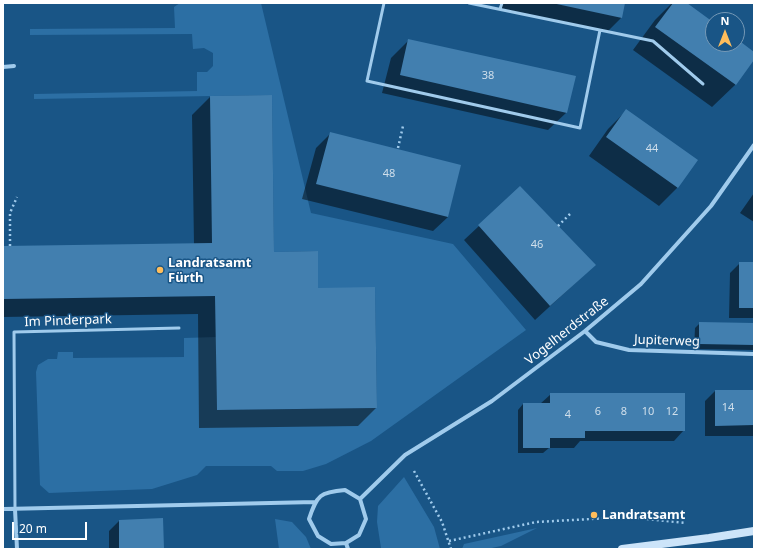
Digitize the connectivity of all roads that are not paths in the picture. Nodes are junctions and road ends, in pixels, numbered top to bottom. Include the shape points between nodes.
1 (384, 3) edge
2 (470, 3) edge
3 (502, 3) edge
4 (500, 10) junction
5 (600, 30) junction
6 (14, 66) dead end
7 (3, 67) edge
8 (703, 84) dead end
9 (754, 145) edge
10 (179, 328) dead end
11 (585, 331) junction
12 (754, 354) edge
13 (360, 499) junction
14 (315, 502) junction
15 (4, 509) dead end
16 (16, 509) junction
17 (754, 531) edge
18 (346, 543) junction
19 (17, 549) edge
20 (348, 549) edge
21 (622, 549) edge

1 - 5 lane via 367,81 580,128
2 - 4 lane
3 - 4 lane
4 - 5 lane
5 - 8 lane via 653,41
6 - 7 street
9 - 11 street, Vogelherdstraße via 711,206 641,284
10 - 16 lane, Im Pinderpark via 14,332
11 - 12 street, Jupiterweg via 596,342 629,350
11 - 13 street, Vogelherdstraße via 492,400 405,455
13 - 14 street via 345,490 327,491
13 - 18 street via 366,519 359,535
14 - 16 street
14 - 18 street via 309,519 318,536 330,544
15 - 16 street
16 - 19 street, Im Pinderpark
17 - 21 street
18 - 20 street

